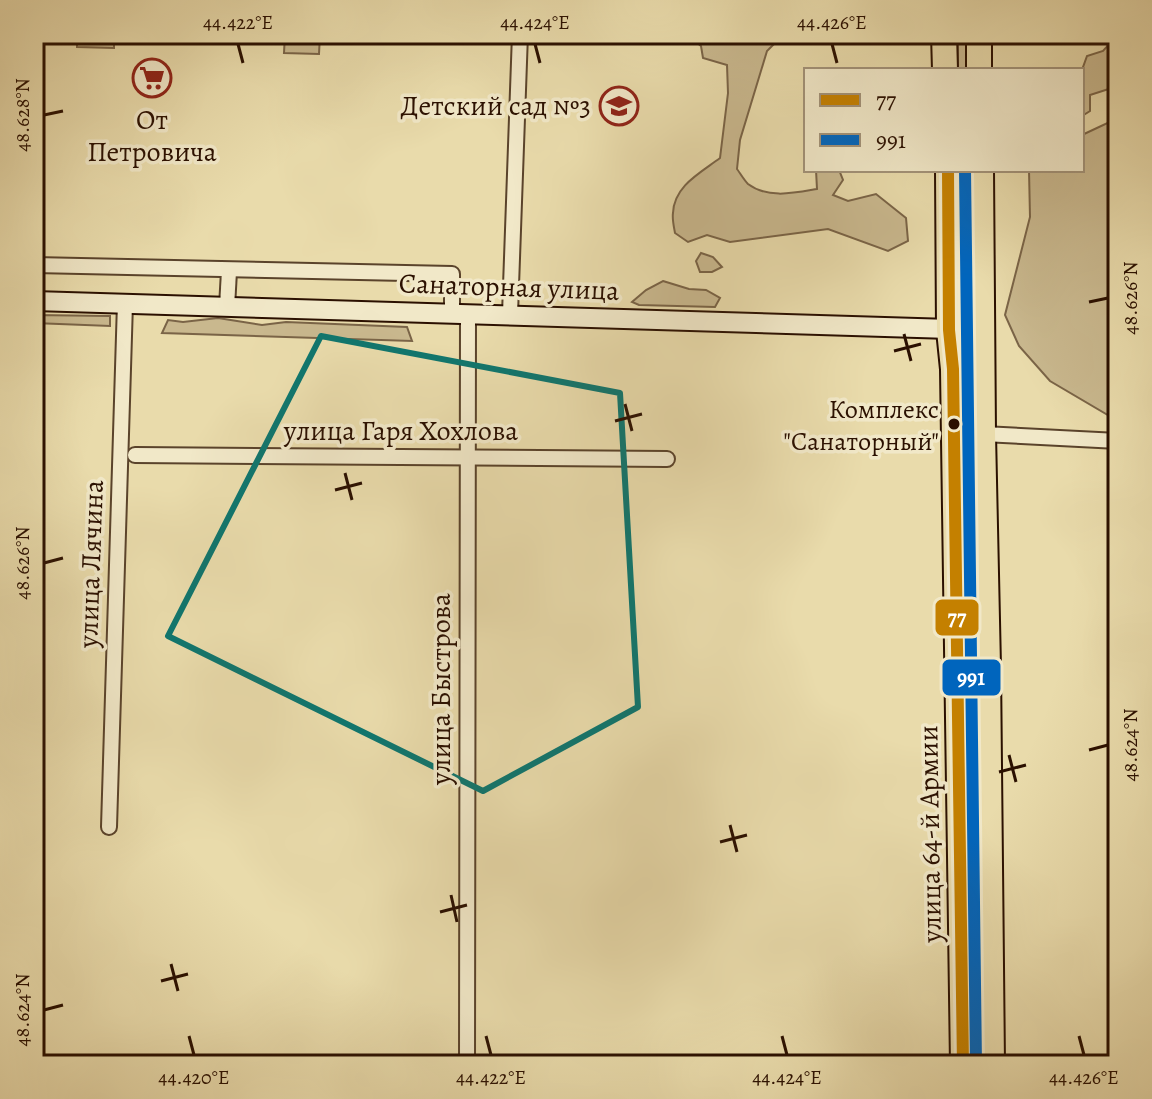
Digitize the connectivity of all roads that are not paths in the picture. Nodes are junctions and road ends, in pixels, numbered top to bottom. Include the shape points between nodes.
1 (520, 34) edge
2 (944, 34) edge
3 (979, 34) edge
4 (945, 68) edge
5 (979, 68) edge
6 (948, 172) edge
7 (981, 172) edge
8 (34, 265) edge
9 (229, 271) junction
10 (34, 301) edge
11 (125, 303) junction
12 (227, 307) junction
13 (460, 313) junction
14 (510, 314) junction
15 (949, 330) junction
16 (983, 330) junction
17 (983, 434) junction
18 (1118, 441) edge
19 (135, 455) dead end
20 (468, 458) junction
21 (667, 459) dead end
22 (109, 827) dead end
23 (467, 1065) edge
24 (963, 1065) edge
25 (992, 1065) edge

1 - 14 street
2 - 4 highway
3 - 5 highway
6 - 15 highway, улица 64-й Армии
7 - 16 highway
8 - 9 street
9 - 12 street
9 - 13 street, улица Быстрова via 452,274
10 - 11 street, Санаторная улица
11 - 12 street, Санаторная улица
11 - 22 street, улица Лячина
12 - 13 street, Санаторная улица
13 - 14 street, Санаторная улица
13 - 20 street, улица Быстрова
14 - 15 street, Санаторная улица
15 - 16 street, Санаторная улица
15 - 24 highway, улица 64-й Армии
16 - 17 highway
17 - 18 street
17 - 25 highway
19 - 20 street, улица Гаря Хохлова
20 - 21 street, улица Гаря Хохлова
20 - 23 street, улица Быстрова

